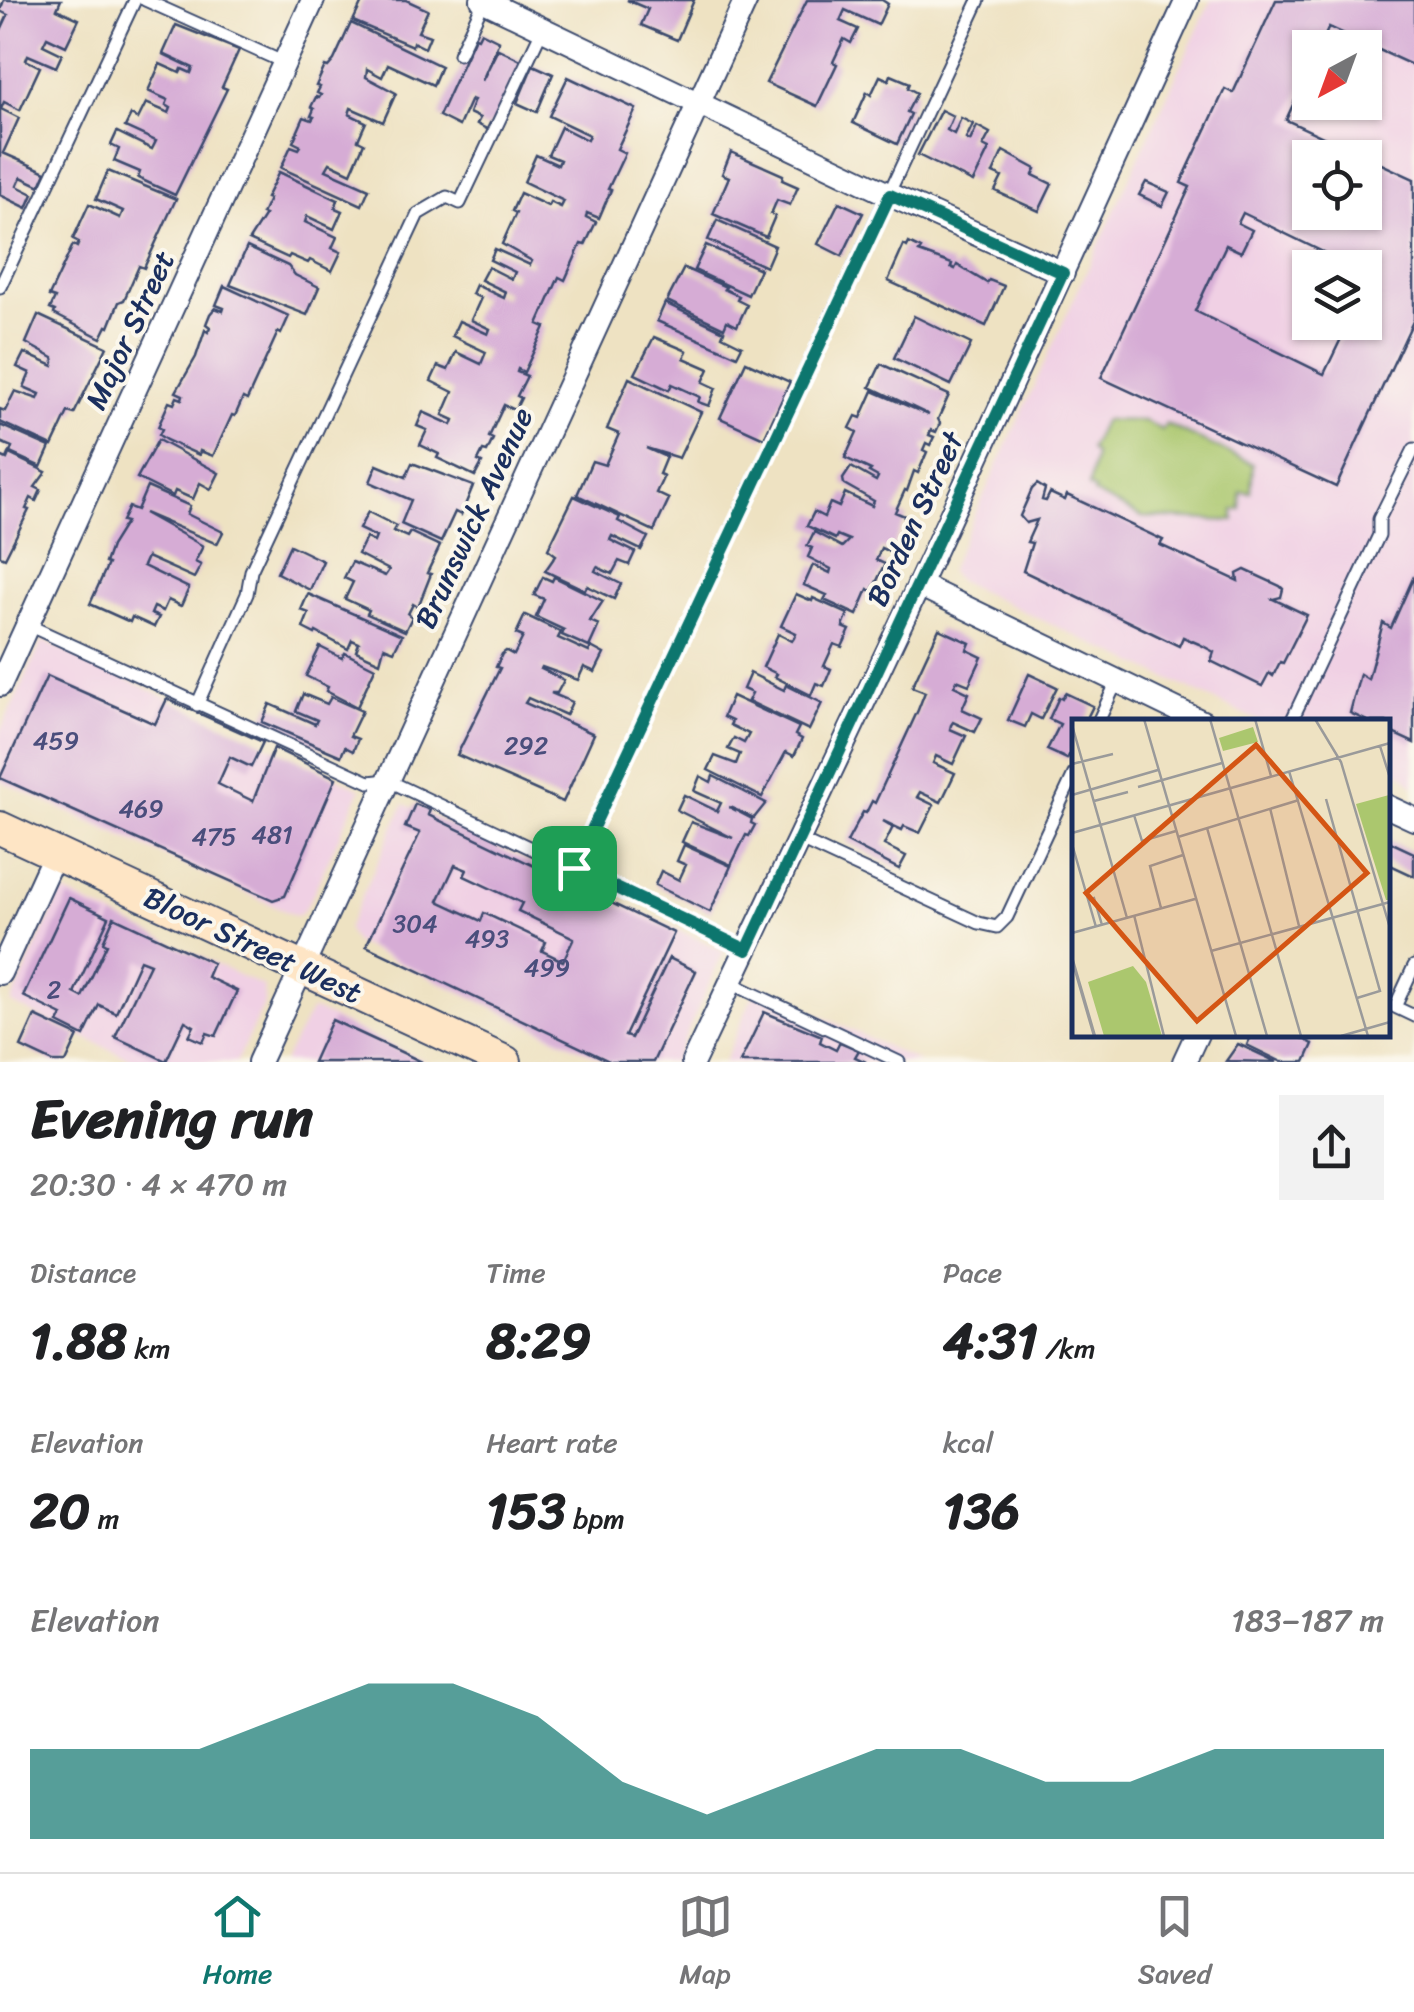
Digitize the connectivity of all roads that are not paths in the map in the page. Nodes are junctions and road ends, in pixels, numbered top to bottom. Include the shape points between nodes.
1 (136, 0) edge
2 (145, 0) edge
3 (314, 0) edge
4 (483, 0) edge
5 (746, 0) edge
6 (979, 0) edge
7 (1188, 0) edge
8 (542, 30) junction
9 (459, 54) dead end
10 (284, 63) junction
11 (698, 103) junction
12 (890, 195) junction
13 (1063, 273) junction
14 (0, 288) edge
15 (1414, 450) edge
16 (918, 586) junction
17 (28, 625) junction
18 (1117, 681) junction
19 (0, 685) edge
20 (197, 705) junction
21 (1099, 719) edge
22 (1196, 719) edge
23 (1293, 719) edge
24 (1072, 778) edge
25 (387, 780) junction
26 (1389, 807) edge
27 (1414, 819) edge
28 (0, 828) edge
29 (797, 839) junction
30 (55, 853) junction
31 (574, 868) junction
32 (747, 950) junction
33 (1414, 966) edge
34 (302, 968) junction
35 (0, 973) edge
36 (731, 983) junction
37 (1414, 1016) edge
38 (1196, 1037) edge
39 (259, 1062) edge
40 (505, 1062) edge
41 (693, 1062) edge
42 (900, 1062) edge
43 (1184, 1062) edge

1 - 14 lane
2 - 10 lane
3 - 10 street, Major Street
4 - 8 street
4 - 9 lane
5 - 11 street, Brunswick Avenue
6 - 12 lane
7 - 13 street, Borden Street
8 - 11 street
8 - 20 lane via 460,204 446,197 418,214 251,571
10 - 17 street, Major Street
11 - 12 street
11 - 25 street, Brunswick Avenue
12 - 13 street
12 - 31 lane
13 - 16 street, Borden Street
15 - 23 lane
16 - 18 street
16 - 29 street, Borden Street
17 - 19 street, Major Street
17 - 20 lane
18 - 21 lane
18 - 22 street
20 - 25 lane via 369,782
24 - 29 lane via 997,927
25 - 31 lane
25 - 34 street, Brunswick Avenue
26 - 27 street
28 - 30 main road, Bloor Street West
29 - 32 street, Borden Street
30 - 34 main road, Bloor Street West
30 - 35 street
31 - 32 lane
32 - 36 street, Borden Street
33 - 37 lane via 1395,1007
34 - 39 street, Brunswick Avenue
34 - 40 main road, Bloor Street West
36 - 41 street, Borden Street
36 - 42 lane
38 - 43 street

